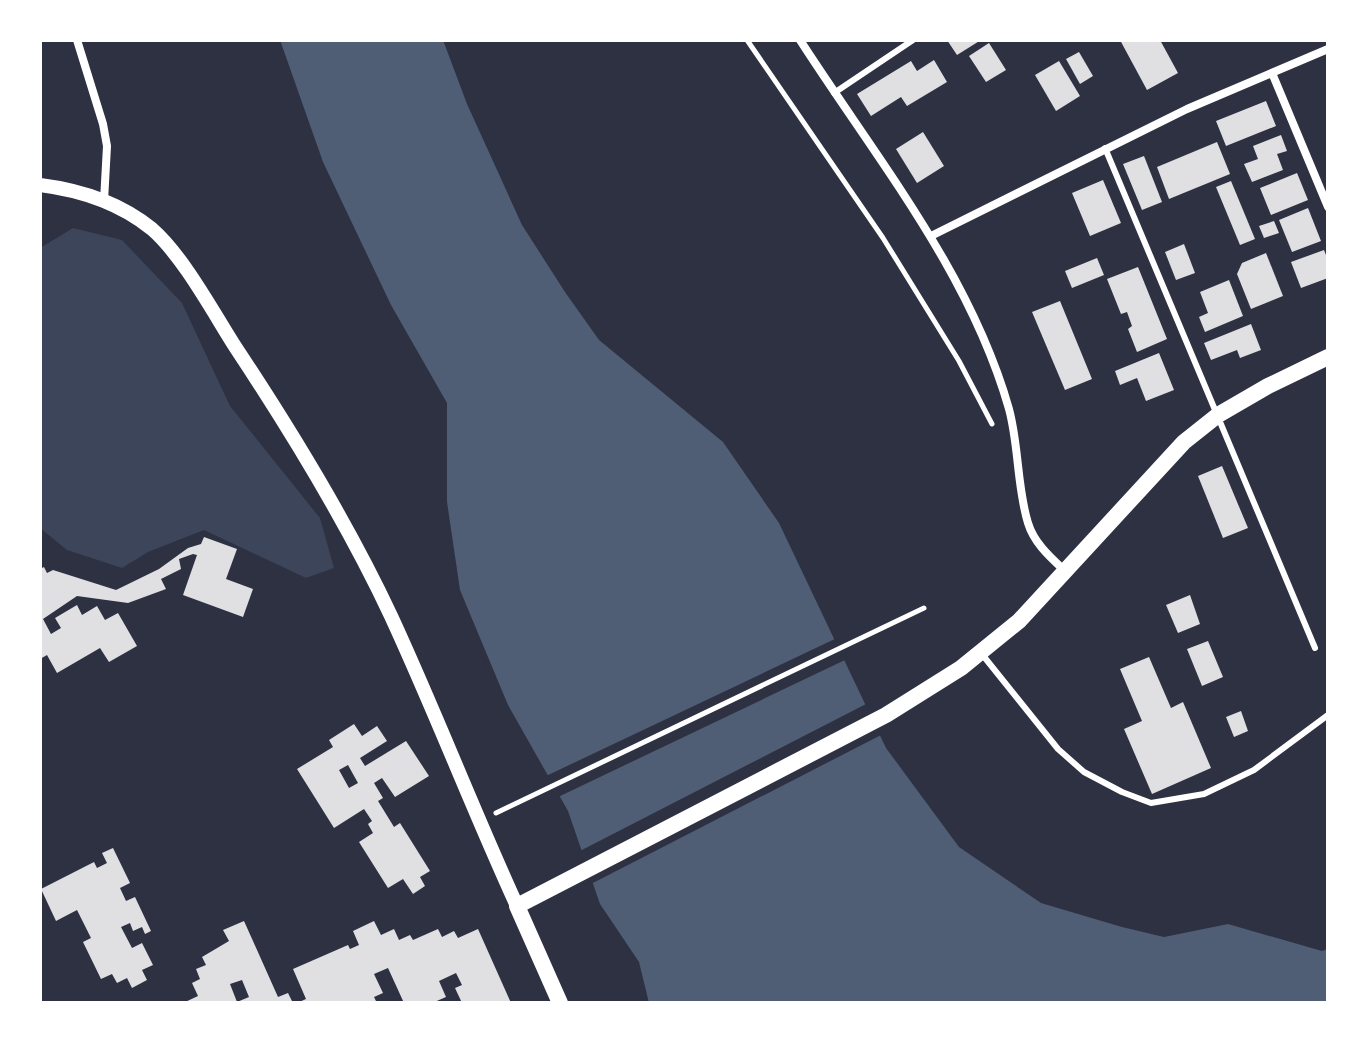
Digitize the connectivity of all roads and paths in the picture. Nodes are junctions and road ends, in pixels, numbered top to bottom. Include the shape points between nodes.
1 (77, 40) edge
2 (747, 40) edge
3 (800, 40) edge
4 (913, 40) edge
5 (1328, 49) edge
6 (1272, 73) junction
7 (834, 93) junction
8 (1105, 148) junction
9 (40, 185) edge
10 (104, 201) junction
11 (1328, 207) edge
12 (931, 236) junction
13 (1328, 357) edge
14 (1218, 415) junction
15 (993, 425) dead end
16 (1065, 571) junction
17 (924, 608) dead end
18 (1315, 648) dead end
19 (981, 653) junction
20 (1328, 715) edge
21 (505, 810) dead end
22 (517, 906) junction
23 (560, 1003) edge

1 - 10 street via 107,146
2 - 15 path via 883,238
3 - 7 street
4 - 7 lane
5 - 6 street
6 - 8 street
6 - 11 street
7 - 12 street
8 - 12 street
8 - 14 lane
9 - 10 street
10 - 22 street via 153,230 177,259 297,440 391,616
12 - 16 street via 966,303 1008,408 1028,524 1041,548
13 - 14 main road
14 - 16 main road via 1184,442
14 - 18 lane
16 - 19 main road
17 - 21 path
19 - 20 lane via 1076,765 1151,803 1204,794 1254,770
19 - 22 main road via 886,715
22 - 23 main road

